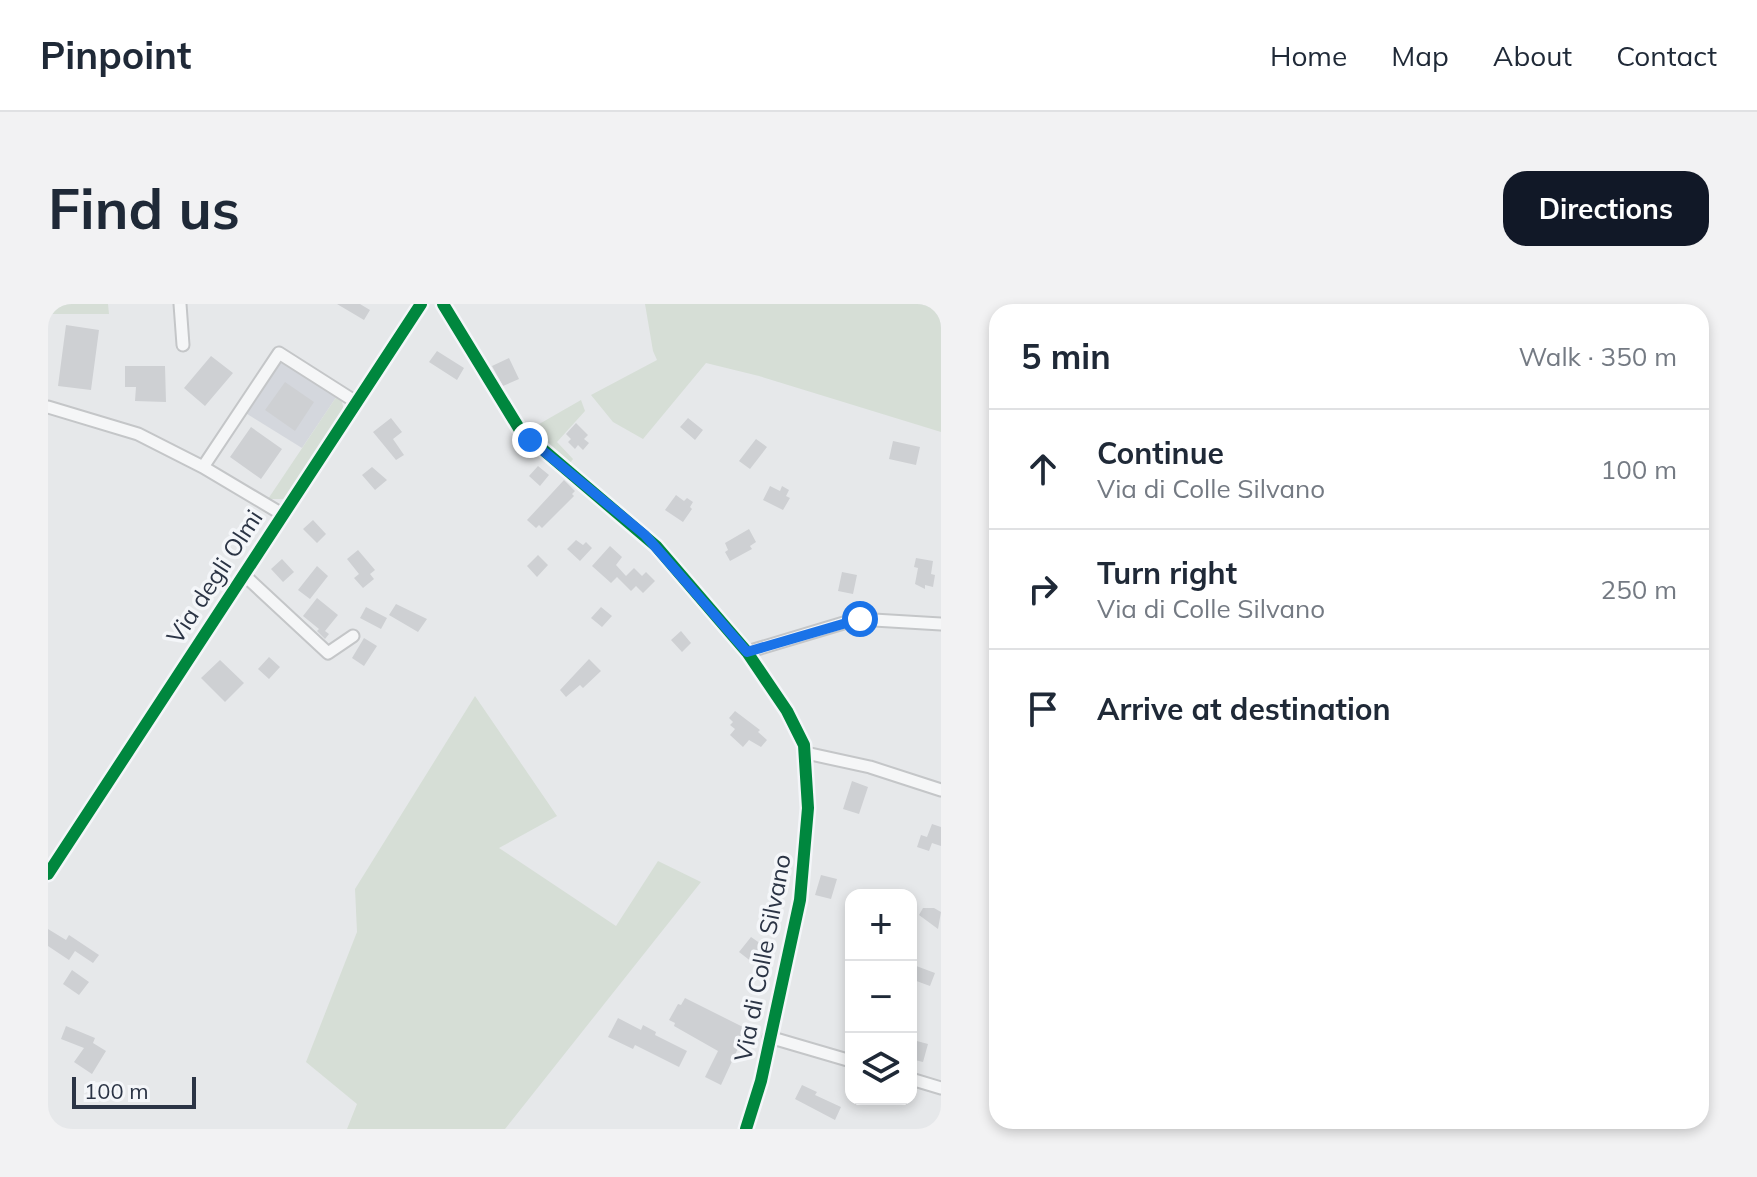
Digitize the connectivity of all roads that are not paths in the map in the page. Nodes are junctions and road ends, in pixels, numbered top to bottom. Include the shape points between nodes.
1 (180, 304) edge
2 (421, 304) edge
3 (443, 304) edge
4 (183, 345) dead end
5 (356, 402) junction
6 (48, 407) edge
7 (203, 467) junction
8 (282, 514) junction
9 (243, 574) junction
10 (941, 624) edge
11 (353, 636) dead end
12 (747, 652) junction
13 (806, 753) junction
14 (941, 790) edge
15 (48, 874) edge
16 (769, 1037) junction
17 (845, 1059) edge
18 (917, 1081) edge
19 (941, 1088) edge
20 (746, 1129) edge

1 - 4 street
2 - 5 street, Via degli Olmi
3 - 12 street, Via di Colle Silvano via 520,430 645,535
5 - 7 street via 279,353
5 - 8 street, Via degli Olmi
6 - 7 street via 127,429
7 - 8 street
8 - 9 street, Via degli Olmi
9 - 11 street via 328,653
9 - 15 street, Via degli Olmi
10 - 12 street via 857,619
12 - 13 street, Via di Colle Silvano via 790,716
13 - 14 street
13 - 16 street, Via di Colle Silvano via 802,887
16 - 17 street
16 - 20 street, Via di Colle Silvano
18 - 19 street

